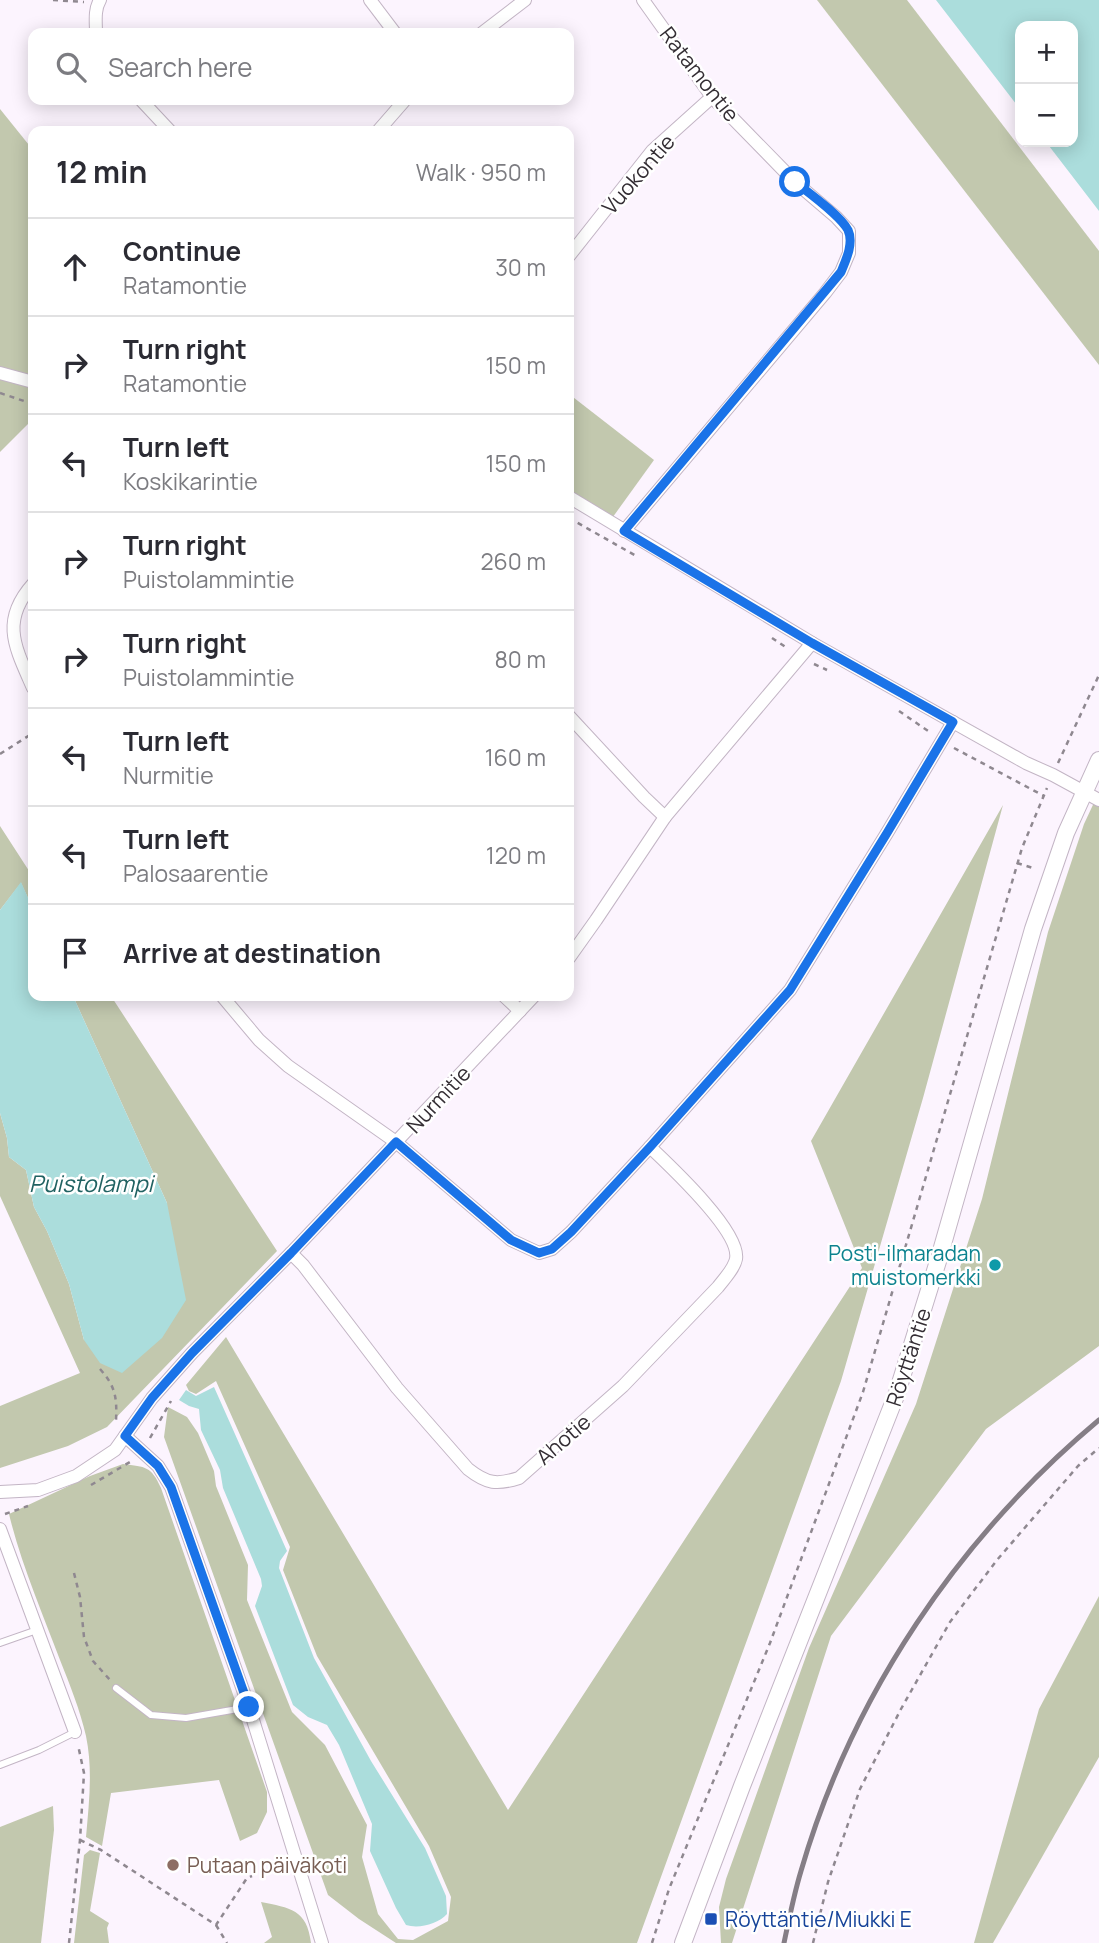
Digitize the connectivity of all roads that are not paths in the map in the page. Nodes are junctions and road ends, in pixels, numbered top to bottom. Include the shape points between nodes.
1 (370, 0) edge
2 (524, 0) edge
3 (643, 0) edge
4 (99, 2) edge
5 (96, 28) edge
6 (391, 28) edge
7 (488, 28) edge
8 (712, 97) junction
9 (146, 105) edge
10 (401, 105) edge
11 (165, 126) edge
12 (382, 126) edge
13 (574, 250) edge
14 (0, 373) edge
15 (28, 381) edge
16 (574, 500) edge
17 (624, 531) junction
18 (28, 589) edge
19 (812, 643) junction
20 (28, 677) edge
21 (574, 721) edge
22 (953, 722) junction
23 (1099, 760) edge
24 (1084, 792) junction
25 (1099, 800) edge
26 (665, 817) junction
27 (574, 951) edge
28 (226, 1001) edge
29 (509, 1001) edge
30 (529, 1001) edge
31 (520, 1011) junction
32 (396, 1142) junction
33 (650, 1147) junction
34 (291, 1253) junction
35 (125, 1436) junction
36 (0, 1492) edge
37 (0, 1529) edge
38 (37, 1630) junction
39 (0, 1643) edge
40 (116, 1688) road end
41 (249, 1707) junction
42 (75, 1732) joint
43 (0, 1765) edge
44 (322, 1943) edge
45 (683, 1943) edge

1 - 6 street
2 - 7 street
3 - 8 street, Ratamontie
4 - 5 street
8 - 13 street, Vuokontie via 652,151
8 - 17 street, Ratamontie via 849,231 849,253 825,293
9 - 11 street
10 - 12 street
14 - 15 street
16 - 17 street
17 - 19 street
18 - 20 street via 11,614 10,636
19 - 22 street
19 - 26 street
21 - 26 street
22 - 24 street
22 - 33 street via 790,990
23 - 24 street, Röyttäntie
24 - 25 street
24 - 45 street, Röyttäntie via 1033,929 897,1393
26 - 27 street
28 - 32 street via 288,1066
29 - 31 street
30 - 31 street, Nurmitie
31 - 32 street, Nurmitie
32 - 33 street via 511,1240 539,1253 552,1249 571,1232
32 - 34 street, Nurmitie
33 - 34 street, Ahotie via 721,1224 735,1247 736,1260 718,1287 624,1386 519,1478 504,1483 490,1482 468,1469 397,1388
34 - 35 street, Nurmitie via 192,1353
35 - 36 street, Nurmitie via 115,1450 76,1476 38,1490
35 - 41 street via 158,1466 171,1487
37 - 38 street
38 - 39 lane
38 - 42 street
40 - 41 lane via 150,1715 186,1718
41 - 44 street
42 - 43 lane

